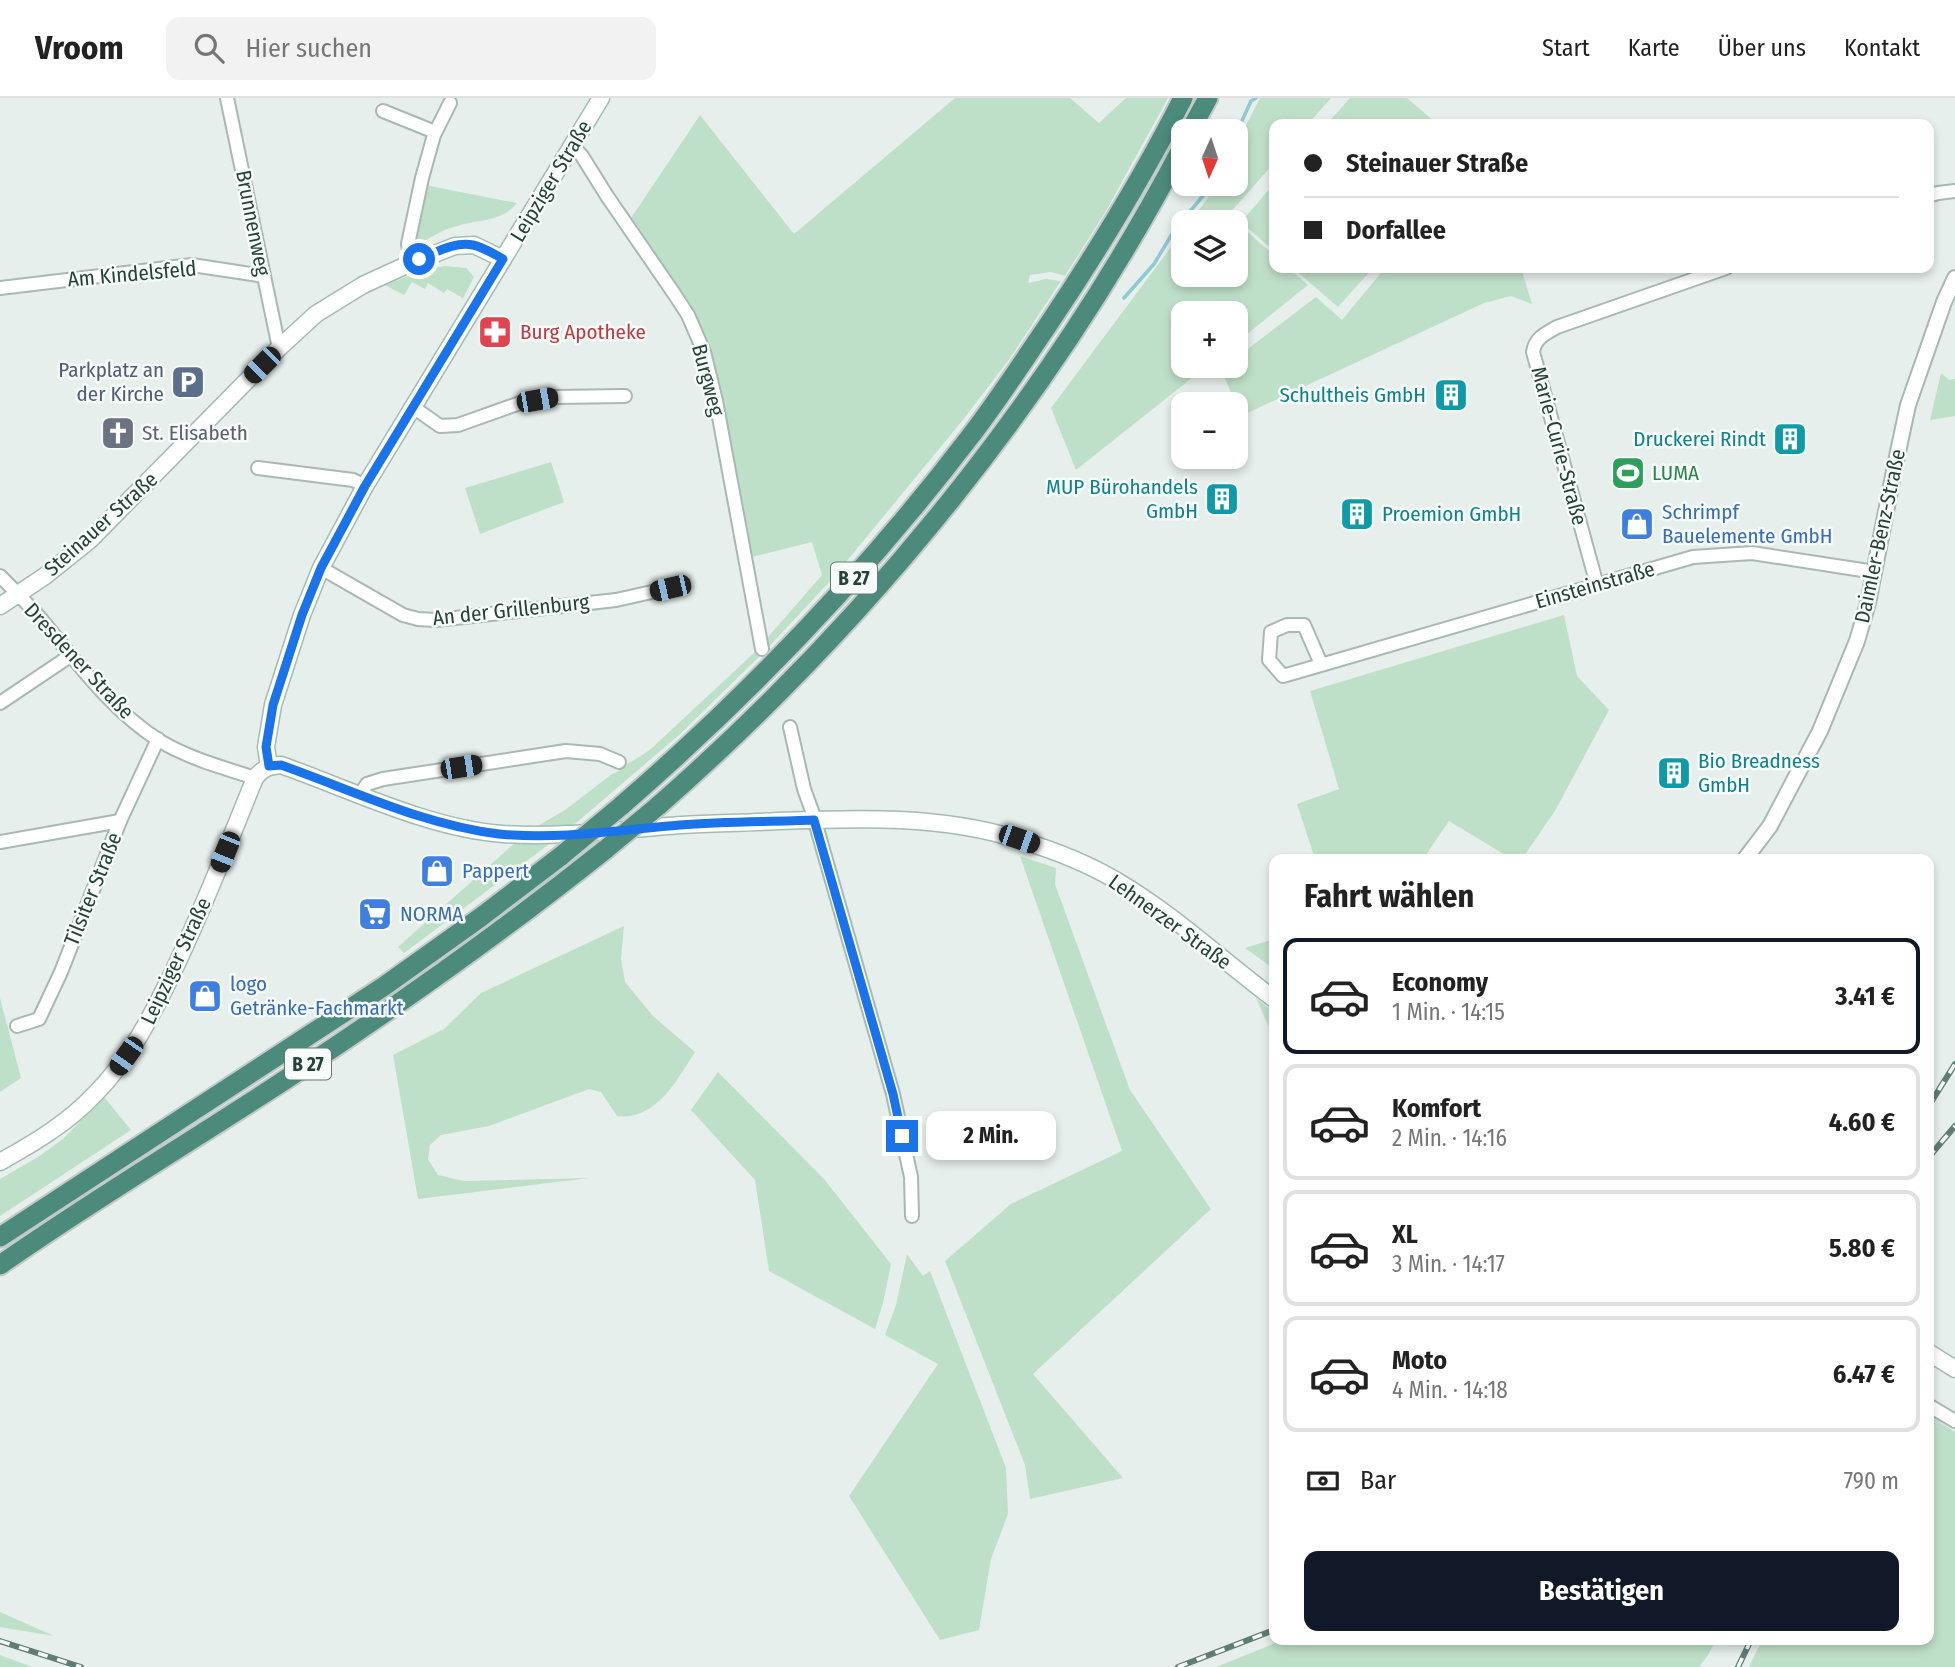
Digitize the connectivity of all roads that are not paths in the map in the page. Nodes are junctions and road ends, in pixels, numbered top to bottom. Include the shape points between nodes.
1 (228, 98) edge
2 (601, 98) edge
3 (1183, 98) edge
4 (1208, 98) edge
5 (450, 103) dead end
6 (383, 111) dead end
7 (1197, 119) edge
8 (435, 132) junction
9 (572, 145) junction
10 (1171, 167) edge
11 (1955, 191) edge
12 (1934, 196) edge
13 (503, 259) junction
14 (411, 262) junction
15 (1712, 273) edge
16 (264, 275) junction
17 (1955, 278) edge
18 (0, 288) edge
19 (279, 348) junction
20 (625, 396) dead end
21 (413, 407) junction
22 (258, 468) dead end
23 (365, 486) junction
24 (321, 568) junction
25 (1875, 572) junction
26 (0, 576) edge
27 (1597, 585) junction
28 (670, 588) dead end
29 (18, 595) junction
30 (0, 606) edge
31 (762, 649) dead end
32 (70, 656) junction
33 (1321, 664) junction
34 (0, 703) edge
35 (790, 727) dead end
36 (158, 739) junction
37 (619, 762) dead end
38 (269, 766) junction
39 (255, 778) junction
40 (360, 794) junction
41 (814, 820) junction
42 (120, 821) junction
43 (0, 842) edge
44 (1749, 854) edge
45 (1269, 995) edge
46 (17, 1026) dead end
47 (0, 1162) edge
48 (912, 1216) dead end
49 (0, 1237) edge
50 (0, 1265) edge
51 (1934, 1356) edge
52 (1955, 1369) edge
53 (1934, 1409) edge
54 (1955, 1421) edge

1 - 16 street, Brunnenweg
2 - 9 main road, Leipziger Straße
3 - 49 highway, B 27, bridge via 1083,273 971,436 860,571 764,674 621,806 481,916 383,986
4 - 7 highway
5 - 8 street
6 - 8 street
8 - 14 street via 408,244
9 - 13 main road, Leipziger Straße
9 - 31 street, Burgweg via 688,315 704,352
10 - 50 highway, B 27, bridge via 1074,329 957,493 873,593 741,729 606,849 496,935 299,1071
11 - 12 street
13 - 14 main road, Steinauer Straße via 464,245
13 - 21 main road, Leipziger Straße
14 - 19 main road, Steinauer Straße via 327,307
15 - 27 street, Marie-Curie-Straße via 1557,327 1535,344 1533,352
16 - 18 street, Am Kindelsfeld via 192,265
16 - 19 street, Brunnenweg
17 - 25 street, Daimler-Benz-Straße via 1908,405
19 - 29 main road, Steinauer Straße via 90,540
20 - 21 street via 555,397 440,426
21 - 23 main road, Leipziger Straße
22 - 23 street via 353,480
23 - 24 main road, Leipziger Straße
24 - 28 street, An der Grillenburg via 395,611 435,620 616,600
24 - 38 main road, Leipziger Straße via 273,705 266,747
25 - 27 street, Einsteinstraße via 1729,553 1693,557
25 - 44 street, Daimler-Benz-Straße via 1857,641 1820,731 1770,826
26 - 29 street, Dresdener Straße
27 - 33 street, Einsteinstraße
29 - 30 main road, Steinauer Straße
29 - 32 street, Dresdener Straße
32 - 34 street
32 - 36 street, Dresdener Straße via 126,714
33 - 33 street, Einsteinstraße via 1283,676 1269,660 1271,632 1287,625 1304,625
35 - 41 street
36 - 39 street, Dresdener Straße
36 - 42 street, Tilsiter Straße
37 - 40 street via 600,754 566,751 383,779 368,784
38 - 39 main road, Leipziger Straße
38 - 40 main road, Lehnerzer Straße via 281,765
39 - 47 main road, Leipziger Straße via 197,923 141,1033 94,1095 51,1131
40 - 41 main road, Lehnerzer Straße via 427,818 501,834 555,836
41 - 45 main road, Lehnerzer Straße via 954,826 1019,839 1058,853 1095,869 1163,912
41 - 48 street via 893,1094 911,1177
42 - 43 street
42 - 46 street, Tilsiter Straße via 39,1019
51 - 52 main road
53 - 54 street

